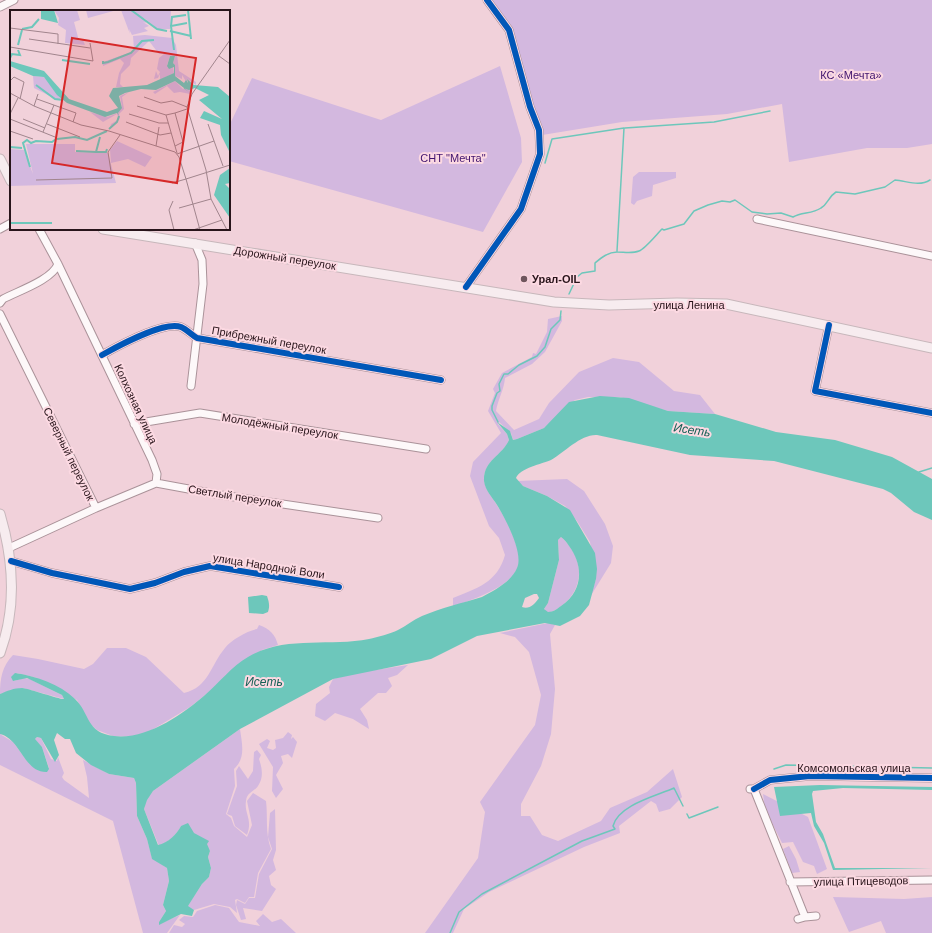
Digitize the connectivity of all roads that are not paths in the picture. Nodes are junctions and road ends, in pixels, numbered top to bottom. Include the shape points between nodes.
1 (14, 0) edge
2 (487, 0) edge
3 (0, 7) edge
4 (0, 159) edge
5 (10, 179) edge
6 (756, 218) dead end
7 (10, 224) edge
8 (0, 229) edge
9 (40, 230) edge
10 (110, 230) edge
11 (195, 243) junction
12 (932, 256) edge
13 (58, 264) junction
14 (466, 287) junction
15 (0, 303) edge
16 (0, 314) edge
17 (829, 325) junction
18 (197, 338) junction
19 (932, 348) edge
20 (102, 355) junction
21 (441, 380) dead end
22 (190, 386) dead end
23 (932, 413) edge
24 (134, 424) junction
25 (426, 449) dead end
26 (156, 483) junction
27 (96, 508) junction
28 (0, 514) edge
29 (378, 518) dead end
30 (9, 548) junction
31 (11, 561) junction
32 (339, 587) dead end
33 (0, 653) edge
34 (932, 778) edge
35 (932, 880) edge
36 (790, 882) junction
37 (816, 916) dead end

1 - 3 street
2 - 14 street via 509,30 530,107 539,130 540,154 521,209
4 - 5 main road
6 - 12 street
7 - 8 street
9 - 13 street, Колхозная улица
10 - 11 main road, Дорожный переулок
11 - 14 main road, Дорожный переулок
11 - 18 street via 202,260
13 - 15 street via 47,276
13 - 20 street, Колхозная улица
14 - 17 main road, улица Ленина via 568,304 726,304
16 - 27 street, Северный переулок
17 - 19 main road, улица Ленина
17 - 23 street via 815,391
18 - 20 street, Прибрежный переулок via 181,327 166,328 136,338
18 - 21 street, Прибрежный переулок
18 - 22 street
20 - 24 street, Колхозная улица
24 - 25 street, Молодёжный переулок via 200,413
24 - 26 street, Колхозная улица via 152,460 157,474
26 - 27 street
26 - 29 street, Светлый переулок
27 - 30 street, Северный переулок
28 - 30 main road
30 - 31 main road
31 - 32 street, улица Народной Воли via 52,573 130,589 210,566
31 - 33 main road via 11,604
34 - 36 street, Комсомольская улица via 810,776 770,780 752,789
35 - 36 street, улица Птицеводов
36 - 37 street via 801,918

